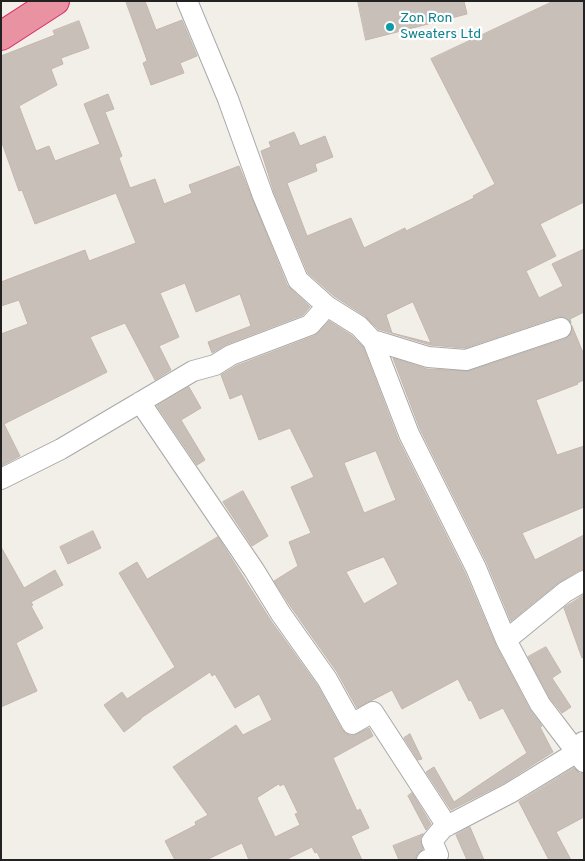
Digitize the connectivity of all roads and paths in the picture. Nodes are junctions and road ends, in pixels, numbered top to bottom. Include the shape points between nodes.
1 (55, 1) edge
2 (186, 1) edge
3 (1, 36) edge
4 (327, 306) junction
5 (561, 328) dead end
6 (373, 341) junction
7 (140, 402) junction
8 (1, 478) edge
9 (584, 581) edge
10 (506, 640) junction
11 (582, 751) edge
12 (447, 826) junction
13 (427, 860) edge

1 - 3 highway
2 - 4 street via 298,280
4 - 6 street via 359,326
4 - 7 street via 310,326 193,371
5 - 6 street via 466,360 428,356
6 - 10 street via 409,434 476,568
7 - 8 street via 61,449
7 - 12 street via 327,679 352,724 373,712
9 - 10 street
10 - 11 street via 540,704
11 - 12 street
12 - 13 street via 432,841 438,856

